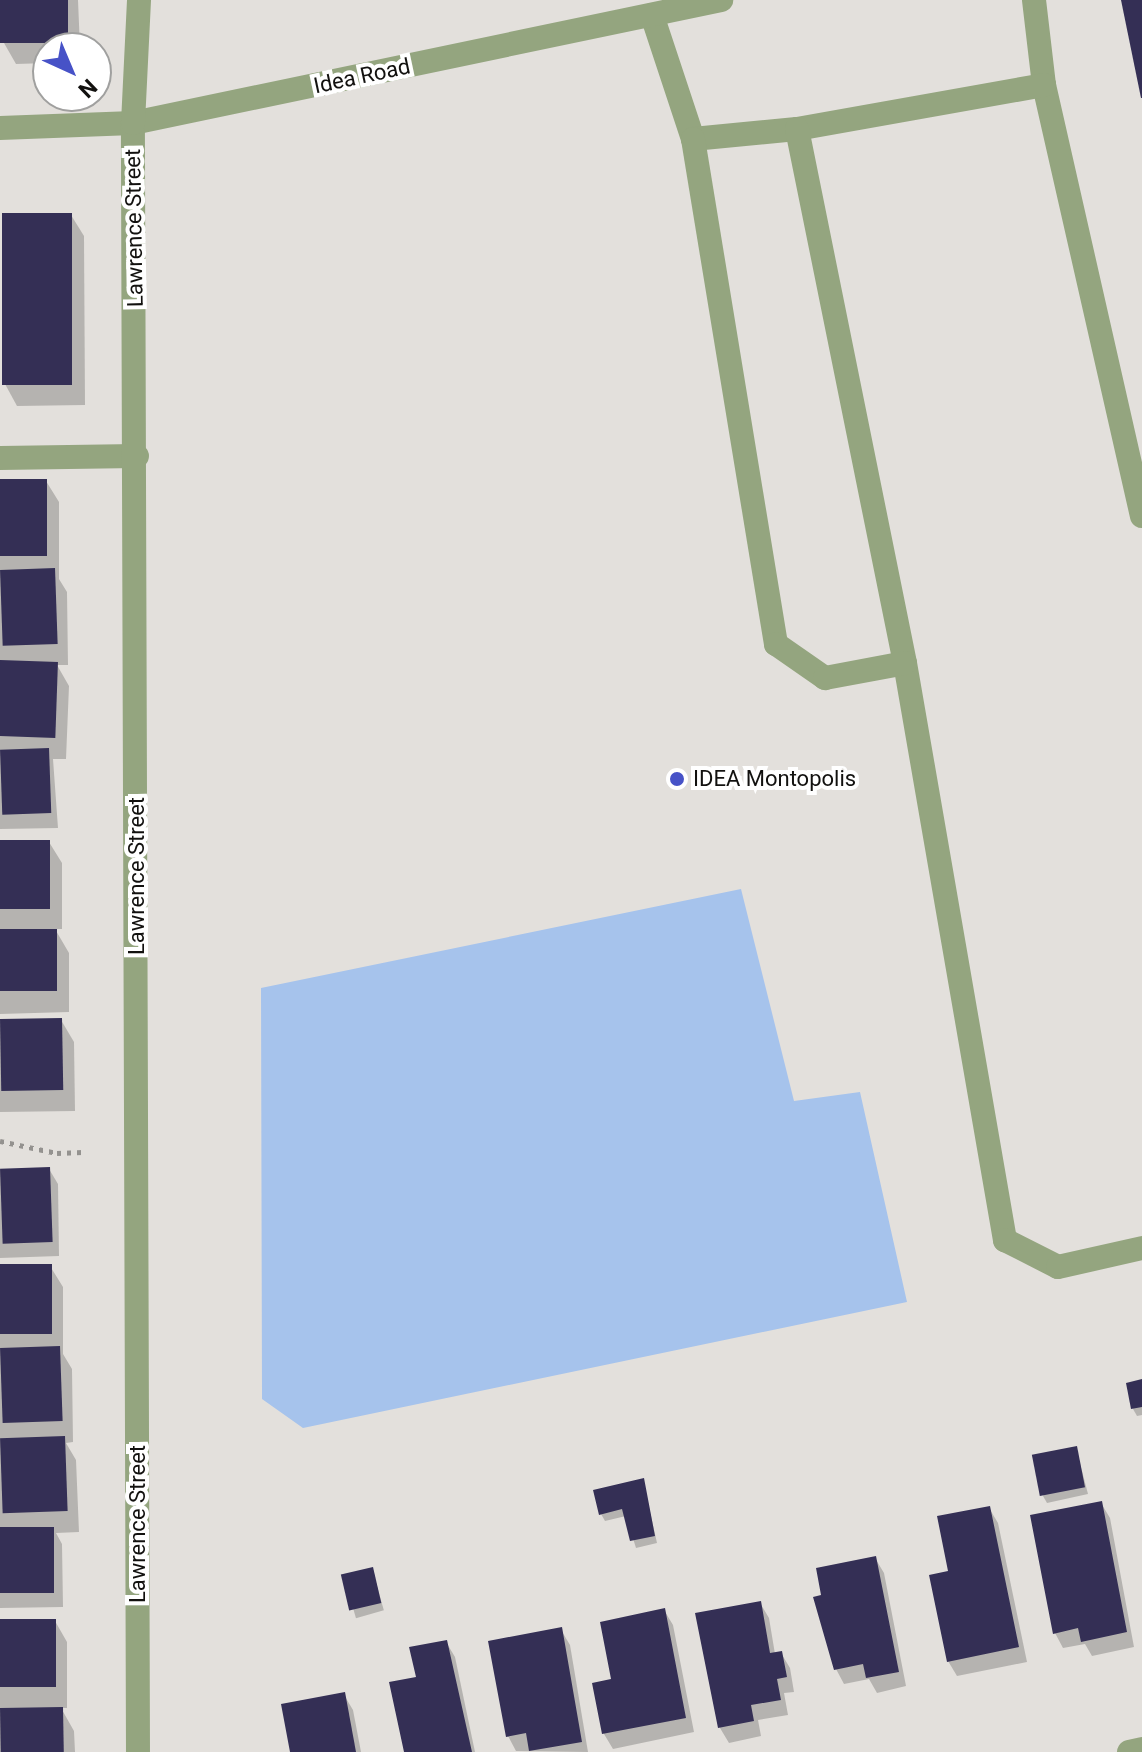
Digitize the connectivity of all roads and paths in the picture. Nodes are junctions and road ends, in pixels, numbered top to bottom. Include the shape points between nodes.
1 (139, 0) edge
2 (721, 0) edge
3 (1034, 0) edge
4 (652, 15) junction
5 (1044, 85) junction
6 (133, 123) junction
7 (0, 128) edge
8 (797, 129) junction
9 (693, 139) junction
10 (137, 456) junction
11 (0, 458) edge
12 (1142, 516) edge
13 (905, 663) junction
14 (0, 1141) edge
15 (83, 1152) dead end
16 (1142, 1248) edge
17 (1142, 1749) edge
18 (138, 1752) edge
19 (1129, 1752) edge

1 - 6 street, Lawrence Street
2 - 4 street, Idea Road
3 - 5 street
4 - 6 street, Idea Road
4 - 9 street
5 - 8 street
5 - 12 street
6 - 7 street, Idea Road
6 - 10 street, Lawrence Street
8 - 9 street
8 - 13 street
9 - 13 street via 776,644 825,678
10 - 11 street
10 - 18 street, Lawrence Street
13 - 16 street via 1005,1240 1058,1267
14 - 15 path via 57,1153
17 - 19 street

